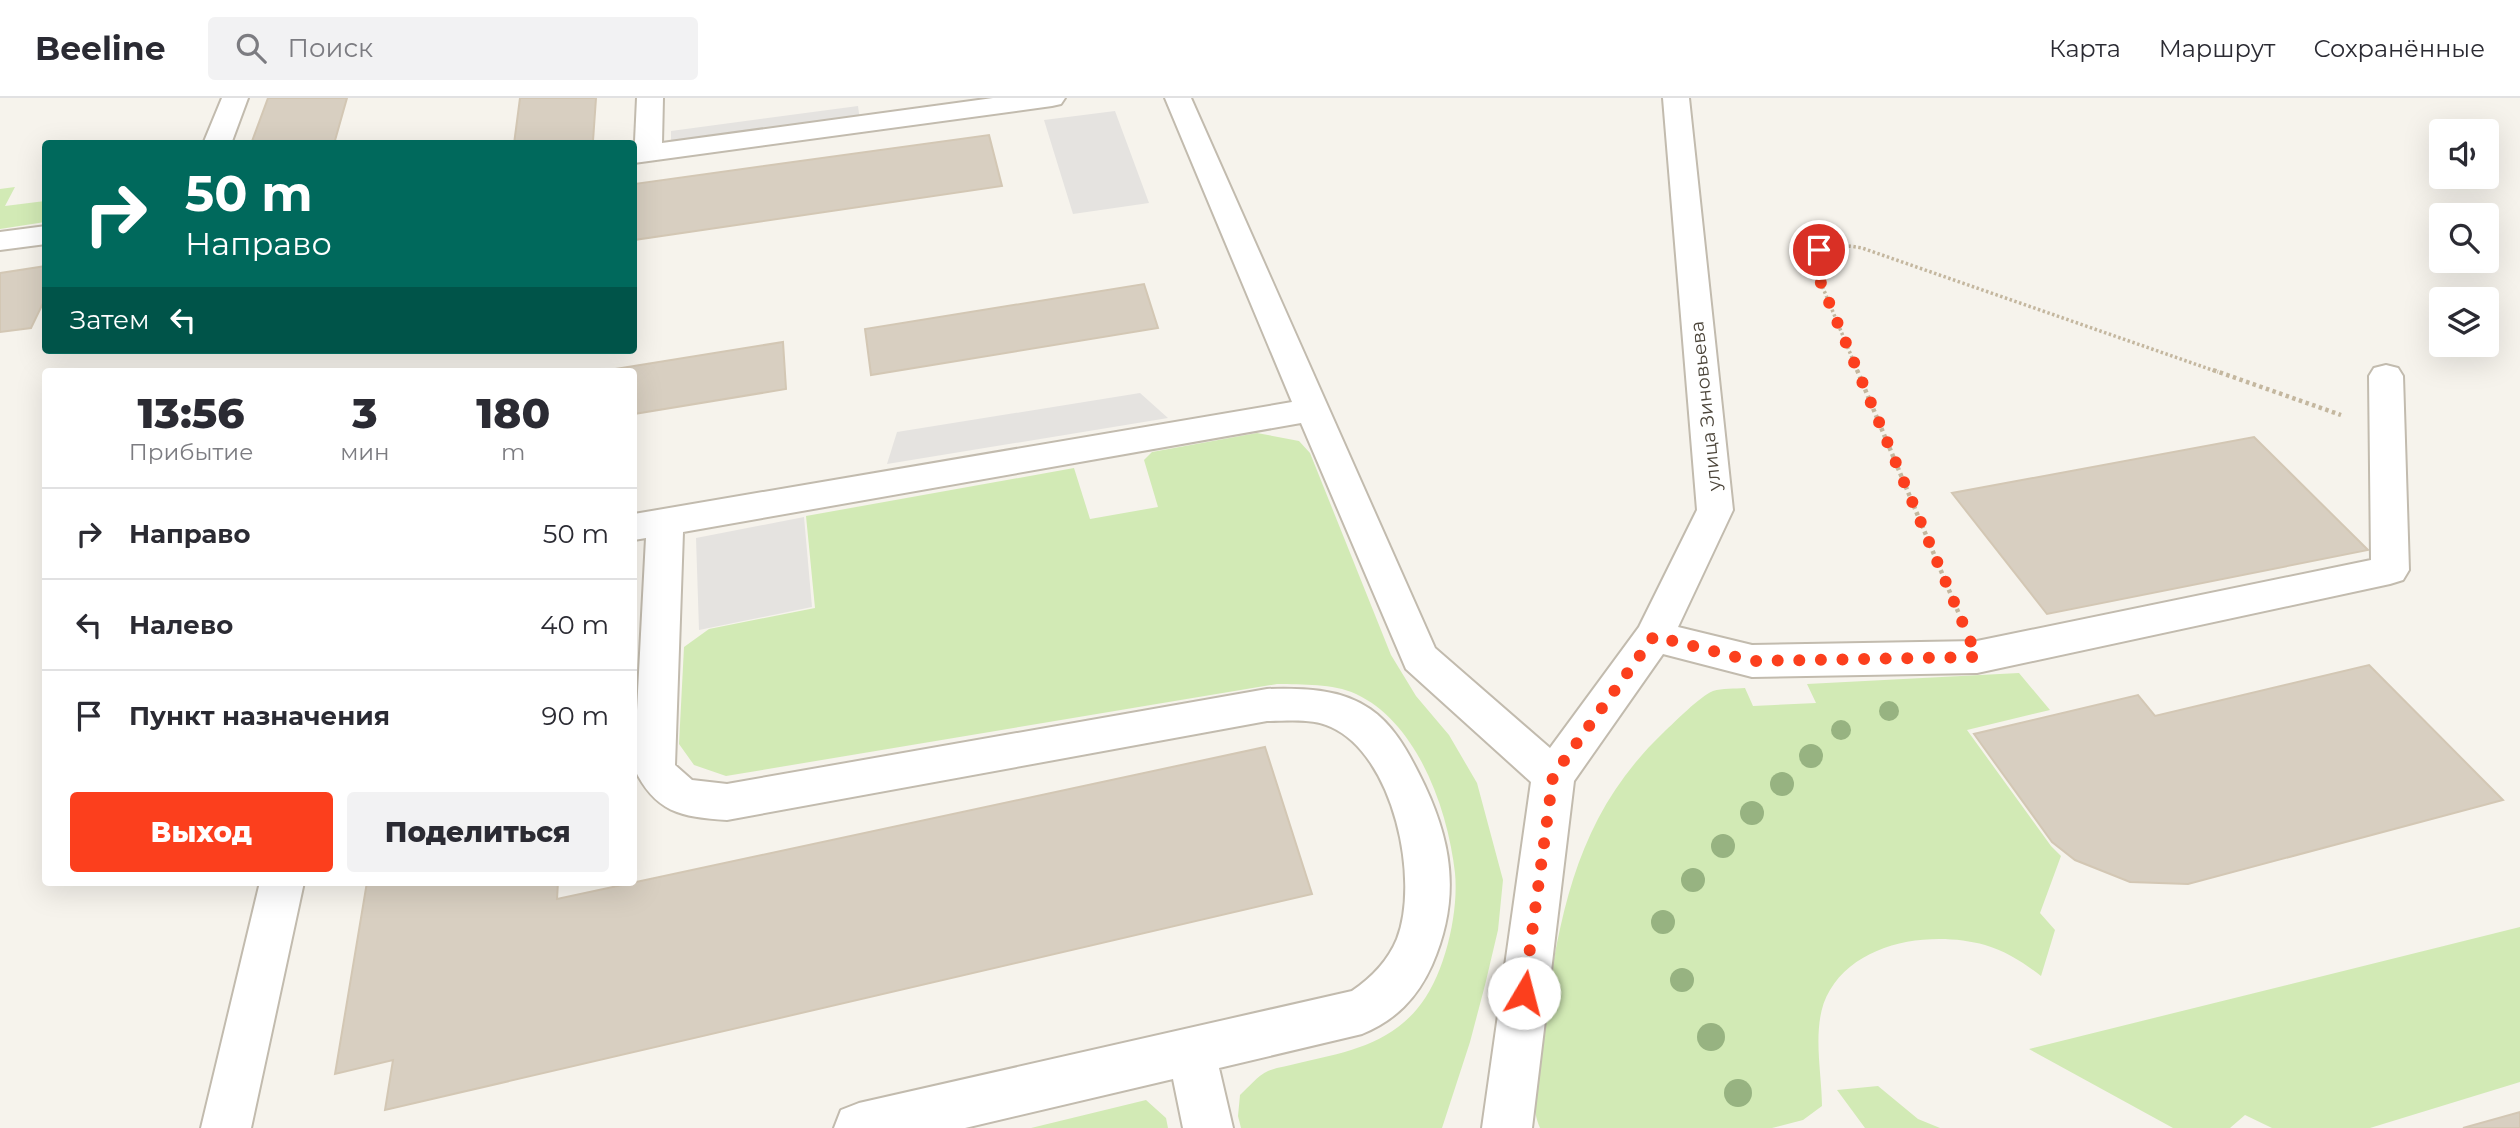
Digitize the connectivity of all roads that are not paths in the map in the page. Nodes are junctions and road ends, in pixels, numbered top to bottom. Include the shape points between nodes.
1 (235, 98) edge
2 (650, 98) edge
3 (1052, 98) edge
4 (1178, 98) edge
5 (1676, 98) edge
6 (962, 104) edge
7 (219, 140) edge
8 (641, 154) edge
9 (42, 236) edge
10 (0, 241) edge
11 (2386, 376) dead end
12 (1311, 410) junction
13 (649, 524) edge
14 (1654, 636) junction
15 (1553, 776) junction
16 (281, 886) edge
17 (1191, 1049) junction
18 (226, 1128) edge
19 (859, 1128) edge
20 (1208, 1128) edge
21 (1507, 1128) edge

1 - 7 street
2 - 8 street
3 - 6 street
4 - 12 street
5 - 14 street, улица Зиновьева via 1716,510
6 - 8 street
9 - 10 street
11 - 14 street via 2390,570 1977,657 1752,661
12 - 13 street
12 - 15 street via 1420,658
13 - 17 street via 654,767 664,786 682,796 727,802 1267,705 1337,711 1377,740 1404,784 1424,836 1429,864 1423,933 1411,960 1391,990 1363,1011
14 - 15 street, улица Зиновьева
15 - 21 street, улица Зиновьева
16 - 18 street
17 - 19 street
17 - 20 street

